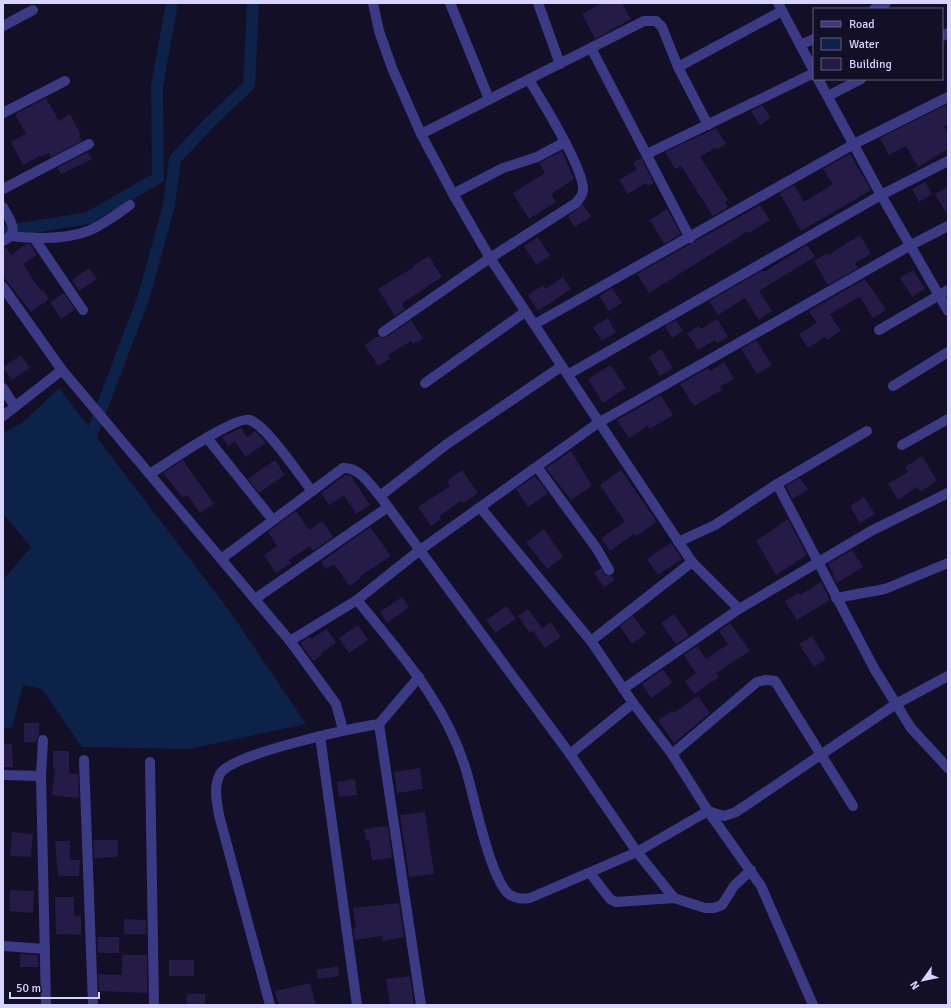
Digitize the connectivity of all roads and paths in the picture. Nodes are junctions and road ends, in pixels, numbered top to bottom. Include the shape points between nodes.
1 (373, 3) edge
2 (450, 3) edge
3 (538, 3) edge
4 (886, 3) edge
5 (780, 7) edge
6 (876, 8) edge
7 (32, 10) dead end
8 (3, 26) edge
9 (813, 40) edge
10 (800, 46) junction
11 (591, 48) junction
12 (560, 64) junction
13 (678, 67) junction
14 (813, 70) edge
15 (813, 72) edge
16 (529, 80) junction
17 (819, 80) edge
18 (859, 80) edge
19 (65, 81) dead end
20 (828, 96) junction
21 (948, 97) edge
22 (489, 99) junction
23 (3, 113) edge
24 (708, 125) junction
25 (421, 134) junction
26 (565, 142) junction
27 (89, 144) dead end
28 (854, 144) junction
29 (647, 154) junction
30 (948, 161) edge
31 (3, 189) edge
32 (453, 194) junction
33 (881, 195) junction
34 (130, 205) dead end
35 (3, 208) edge
36 (948, 226) edge
37 (10, 234) edge
38 (34, 238) junction
39 (690, 238) junction
40 (910, 245) junction
41 (490, 258) junction
42 (3, 287) edge
43 (944, 292) edge
44 (83, 310) dead end
45 (948, 311) edge
46 (525, 312) junction
47 (535, 324) junction
48 (879, 330) dead end
49 (383, 332) dead end
50 (948, 352) edge
51 (562, 366) junction
52 (62, 370) junction
53 (569, 374) junction
54 (424, 383) dead end
55 (893, 386) dead end
56 (3, 388) edge
57 (15, 407) junction
58 (3, 416) edge
59 (948, 419) edge
60 (598, 422) junction
61 (867, 431) dead end
62 (207, 438) junction
63 (902, 445) dead end
64 (537, 467) junction
65 (150, 474) junction
66 (777, 484) junction
67 (312, 491) junction
68 (948, 493) edge
69 (380, 496) junction
70 (388, 507) junction
71 (480, 507) junction
72 (272, 519) junction
73 (678, 542) junction
74 (420, 550) junction
75 (221, 559) junction
76 (692, 562) junction
77 (818, 563) junction
78 (948, 563) edge
79 (609, 570) dead end
80 (836, 598) junction
81 (255, 599) junction
82 (357, 600) junction
83 (739, 609) junction
84 (290, 641) junction
85 (591, 641) junction
86 (948, 676) edge
87 (419, 677) junction
88 (623, 689) junction
89 (633, 703) junction
90 (896, 704) junction
91 (379, 724) junction
92 (343, 730) junction
93 (320, 736) junction
94 (43, 740) dead end
95 (570, 754) junction
96 (672, 754) junction
97 (822, 754) junction
98 (84, 760) dead end
99 (150, 762) dead end
100 (948, 768) edge
101 (3, 775) edge
102 (41, 776) junction
103 (853, 806) dead end
104 (708, 811) junction
105 (637, 852) junction
106 (751, 870) junction
107 (590, 873) junction
108 (674, 898) junction
109 (3, 946) edge
110 (45, 949) junction
111 (46, 1005) edge
112 (93, 1005) edge
113 (154, 1005) edge
114 (270, 1005) edge
115 (358, 1005) edge
116 (421, 1005) edge
117 (813, 1005) edge

1 - 25 street via 379,31 392,68
2 - 22 street
3 - 12 street
4 - 6 street
5 - 10 street
5 - 13 street
7 - 8 street
9 - 10 street
10 - 14 street
11 - 12 street
11 - 13 street via 644,21 652,20 662,27
11 - 29 street
12 - 16 street
13 - 24 street
15 - 24 street
16 - 22 street
16 - 26 street
17 - 20 street
18 - 20 street
19 - 23 street
20 - 28 street
21 - 28 street
22 - 25 street
24 - 29 street
25 - 32 street
26 - 32 street via 537,157 503,168
26 - 41 street via 581,178 581,197 576,203
27 - 31 street
28 - 33 street
28 - 39 street
29 - 39 street
30 - 33 street
32 - 41 street
33 - 40 street
33 - 53 street
34 - 38 street via 88,231 75,235
35 - 37 street
36 - 40 street
37 - 38 street
38 - 44 street
39 - 47 street
40 - 43 street
40 - 60 street
41 - 46 street
41 - 49 street
42 - 52 street
43 - 45 street
43 - 48 street
46 - 47 street
46 - 54 street
47 - 51 street
50 - 55 street
51 - 53 street
51 - 69 street via 447,444
52 - 57 street
52 - 65 street
53 - 60 street
56 - 57 street
57 - 58 street
59 - 63 street
60 - 64 street
60 - 73 street
61 - 66 street
62 - 65 street
62 - 67 street via 241,420 249,420 261,427
62 - 72 street
64 - 71 street
64 - 79 street via 597,548
65 - 75 street
66 - 73 street via 715,525
66 - 77 street
67 - 69 street via 343,468 350,467 359,472
67 - 72 street
68 - 77 street via 898,517
69 - 70 street
70 - 74 street
70 - 81 street
71 - 74 street
71 - 85 street
72 - 75 street
73 - 76 street
74 - 82 street
74 - 95 street
75 - 81 street
76 - 83 street
76 - 85 street
77 - 80 street
77 - 83 street
78 - 80 street via 886,589
80 - 90 street
81 - 84 street
82 - 84 street
82 - 87 street
83 - 88 street
84 - 92 street via 336,704
85 - 88 street
86 - 90 street
87 - 91 street
87 - 107 street via 452,730 466,768 494,870 508,894 518,899 530,898
88 - 89 street
89 - 95 street
89 - 96 street
90 - 97 street
90 - 100 street via 911,728
91 - 92 street
91 - 116 street
92 - 93 street
93 - 114 street via 278,747 229,766 221,772 215,788 219,815
93 - 115 street
94 - 102 street
95 - 105 street
96 - 97 street via 757,682 765,680 774,681
96 - 104 street
97 - 103 street
97 - 104 street via 736,812 724,816
98 - 112 street
99 - 113 street
101 - 102 street
102 - 110 street
104 - 105 street
104 - 106 street
105 - 107 street
105 - 108 street
106 - 108 street via 734,886 722,904 714,908 705,908
106 - 117 street via 761,886
107 - 108 street via 610,899 616,902
109 - 110 street
110 - 111 street

